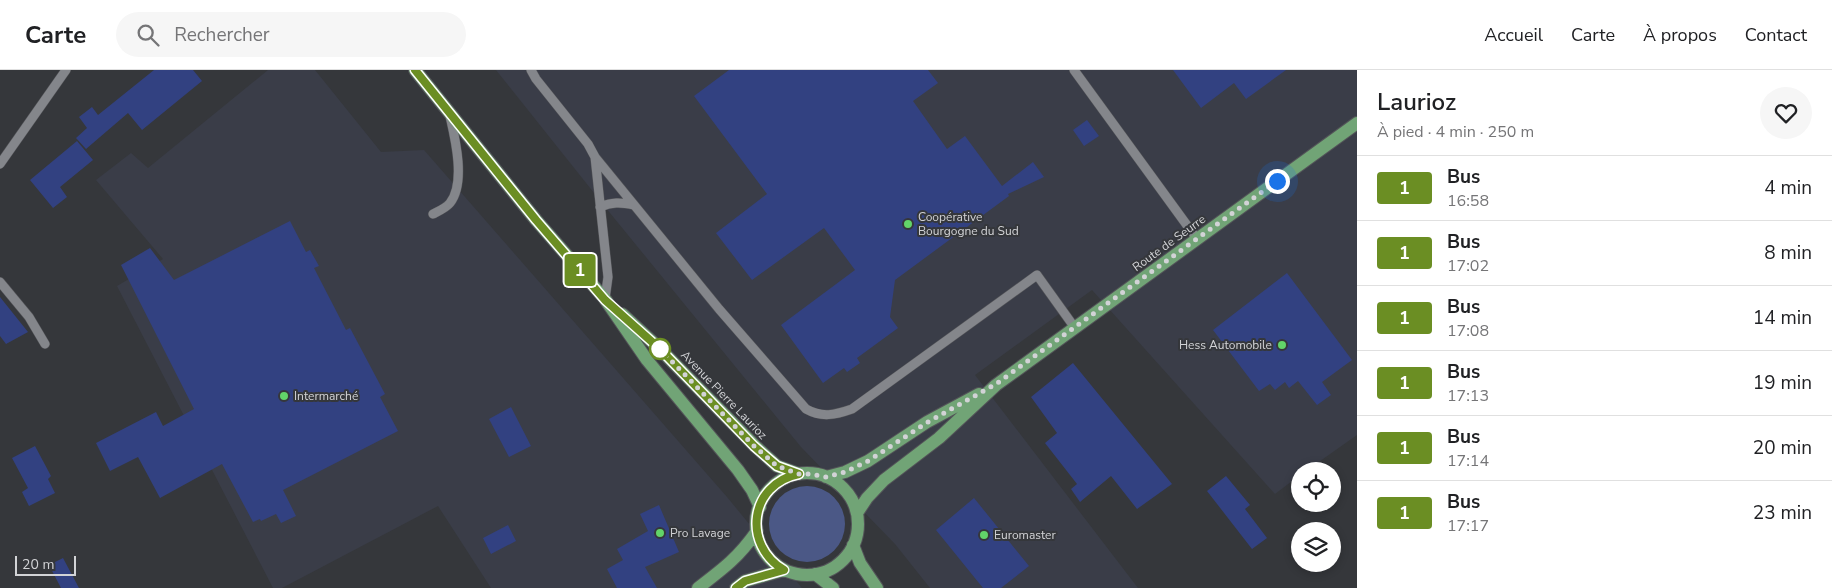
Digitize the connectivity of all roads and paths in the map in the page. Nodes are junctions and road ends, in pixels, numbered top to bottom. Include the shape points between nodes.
1 (66, 70) edge
2 (415, 70) edge
3 (532, 70) edge
4 (1074, 70) edge
5 (449, 113) junction
6 (1357, 123) edge
7 (595, 157) junction
8 (0, 164) edge
9 (634, 205) junction
10 (600, 207) junction
11 (433, 214) dead end
12 (1197, 239) junction
13 (0, 282) edge
14 (605, 300) junction
15 (1075, 328) junction
16 (45, 344) dead end
17 (996, 384) junction
18 (799, 474) junction
19 (826, 477) junction
20 (760, 507) junction
21 (857, 513) junction
22 (757, 531) junction
23 (853, 545) junction
24 (784, 570) junction
25 (814, 574) junction
26 (698, 588) edge
27 (736, 588) edge
28 (833, 588) edge
29 (877, 588) edge

1 - 8 street
2 - 5 main road
3 - 7 street
4 - 12 street
5 - 11 street via 459,160 455,195
5 - 14 main road
6 - 12 main road, Route de Seurre
7 - 9 street
7 - 10 street
9 - 10 street via 620,202
9 - 15 street via 719,309 806,409 814,414 824,416 852,409 1037,275
10 - 14 street via 608,277
12 - 15 main road, Route de Seurre
13 - 16 street
14 - 18 main road, Avenue Pierre Laurioz via 660,349 754,446 777,466
14 - 20 main road via 647,360 738,470
15 - 17 main road, Route de Seurre
17 - 19 main road, Route de Seurre via 868,461
17 - 21 main road, Route de Seurre via 939,438 884,480
18 - 19 main road
18 - 20 main road via 775,485
19 - 21 main road via 844,489
20 - 22 main road
21 - 23 main road via 858,530
22 - 24 main road via 766,554
22 - 26 main road via 731,563
23 - 25 main road via 837,565
23 - 29 main road
24 - 25 main road
24 - 27 main road via 745,581
25 - 28 main road

